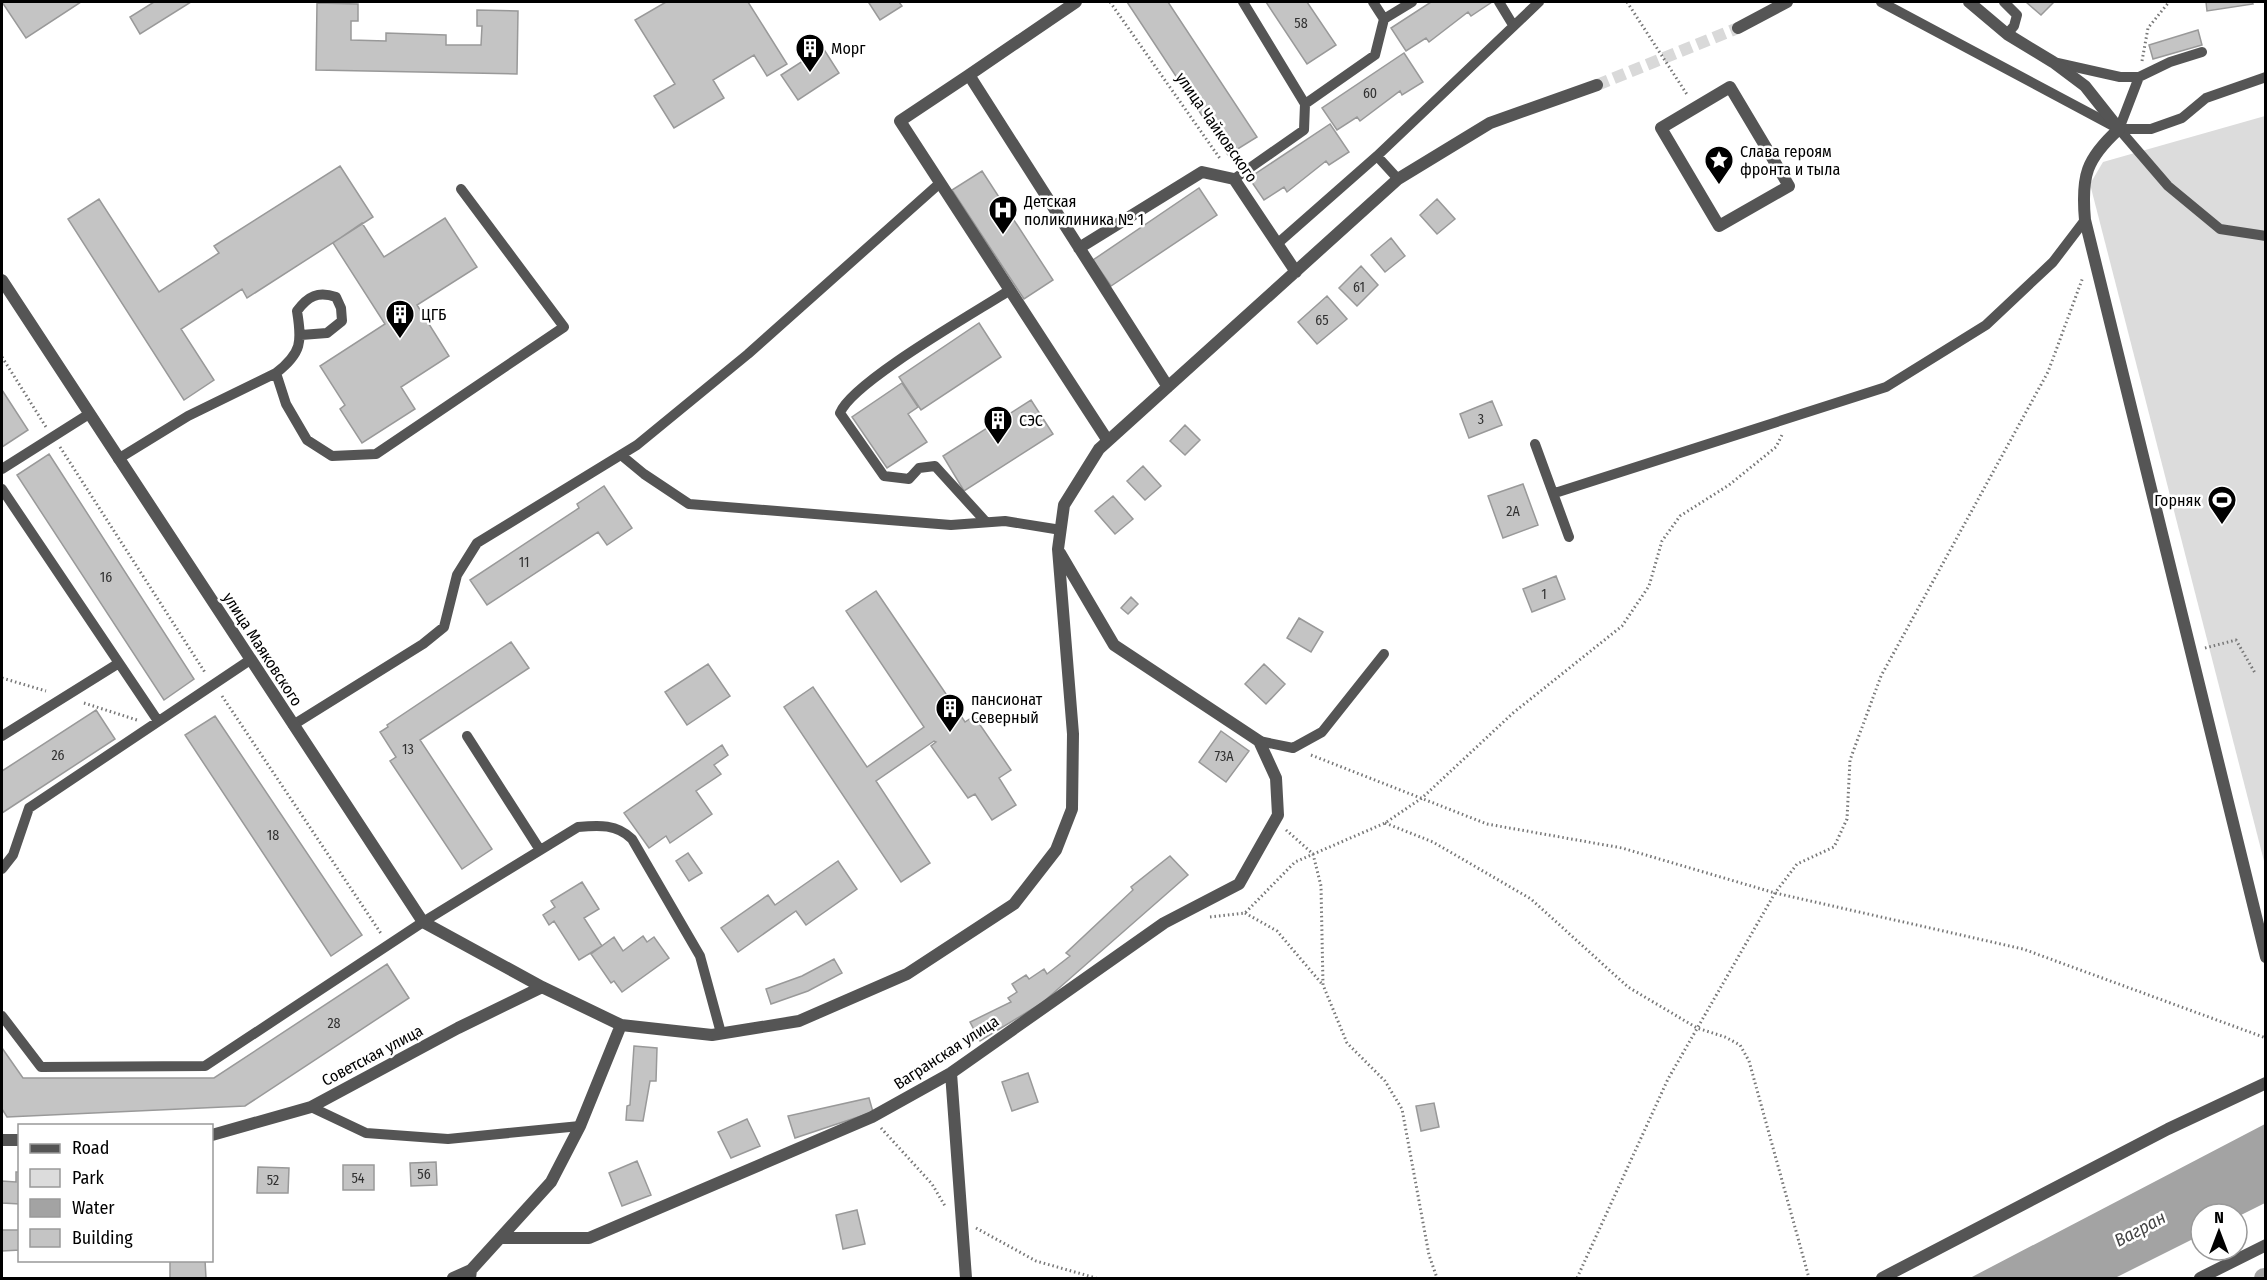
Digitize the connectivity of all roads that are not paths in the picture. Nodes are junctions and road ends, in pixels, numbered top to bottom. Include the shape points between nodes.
1 (1076, 2) edge
2 (1243, 2) edge
3 (1373, 2) edge
4 (1412, 2) edge
5 (1499, 2) edge
6 (1539, 2) edge
7 (1787, 2) edge
8 (1881, 2) edge
9 (1969, 2) edge
10 (2004, 2) edge
11 (1384, 18) junction
12 (1514, 25) junction
13 (1738, 28) tunnel mouth
14 (2007, 34) junction
15 (2202, 52) dead end
16 (2053, 62) junction
17 (969, 75) junction
18 (2139, 77) junction
19 (2265, 77) edge
20 (1597, 85) tunnel mouth
21 (1305, 104) junction
22 (1696, 108) joint
23 (2119, 129) junction
24 (1377, 156) junction
25 (1234, 179) junction
26 (1398, 179) junction
27 (940, 183) junction
28 (461, 189) dead end
29 (2085, 220) junction
30 (2265, 236) edge
31 (1277, 244) junction
32 (1078, 248) junction
33 (1296, 272) junction
34 (2, 280) edge
35 (1010, 290) junction
36 (301, 335) junction
37 (276, 373) junction
38 (1168, 387) junction
39 (89, 414) junction
40 (1108, 441) junction
41 (1535, 444) dead end
42 (621, 455) junction
43 (118, 459) junction
44 (2, 469) edge
45 (2, 489) edge
46 (1555, 493) junction
47 (986, 522) junction
48 (1061, 530) junction
49 (1569, 537) dead end
50 (1058, 549) junction
51 (1384, 654) dead end
52 (250, 660) junction
53 (119, 663) junction
54 (155, 716) junction
55 (293, 725) junction
56 (2, 736) edge
57 (467, 736) dead end
58 (1259, 741) junction
59 (540, 850) junction
60 (2, 869) edge
61 (423, 922) junction
62 (2265, 957) edge
63 (542, 987) junction
64 (2, 1016) edge
65 (621, 1025) junction
66 (721, 1033) junction
67 (951, 1073) junction
68 (2265, 1083) edge
69 (312, 1107) junction
70 (579, 1126) junction
71 (213, 1135) edge
72 (2, 1139) edge
73 (18, 1140) edge
74 (500, 1238) junction
75 (2265, 1245) edge
76 (471, 1274) edge
77 (453, 1278) edge
78 (966, 1278) edge
79 (1882, 1278) edge
80 (2200, 1278) edge

1 - 17 street
2 - 21 lane
3 - 11 lane
4 - 11 lane
5 - 12 lane
6 - 12 lane
7 - 13 street
8 - 23 lane
9 - 14 street
10 - 14 lane via 2017,15
11 - 21 lane via 1375,55
12 - 24 lane
14 - 16 street
15 - 18 lane
16 - 18 lane via 2120,77
16 - 23 street via 2085,86
17 - 27 street via 900,122
17 - 32 street
18 - 23 lane
19 - 23 lane via 2206,98 2172,122 2151,129
20 - 26 street, улица Маяковского via 1490,123
21 - 25 lane via 1304,130
22 - 22 street via 1730,87 1789,186 1719,226 1661,128
23 - 29 street via 2097,149 2088,170 2083,195
23 - 30 lane via 2168,186 2220,229
24 - 26 lane
24 - 31 lane
25 - 31 street, улица Чайковского
25 - 32 street via 1202,172
26 - 33 street, улица Маяковского
27 - 35 street
27 - 42 lane via 748,354
28 - 37 lane via 564,327 376,454 332,456 307,440 286,404
29 - 46 lane via 2054,262 1986,324 1886,387
29 - 62 street
31 - 33 street, улица Чайковского
32 - 38 street
33 - 38 street, улица Маяковского
34 - 39 street, улица Маяковского
35 - 40 street
35 - 47 lane via 866,382 843,404 840,413 884,476 909,479 919,468 935,466
36 - 36 lane via 297,311 307,298 323,292 336,297 342,321 327,333
36 - 37 lane via 293,360
37 - 43 lane via 188,416
38 - 40 street, улица Маяковского
39 - 43 street, улица Маяковского
39 - 44 lane
40 - 48 street, улица Маяковского via 1064,506
41 - 46 lane
42 - 47 lane via 689,504 951,525
42 - 55 lane via 477,543 457,575 444,627
43 - 52 street, улица Маяковского
45 - 53 lane
46 - 49 lane
47 - 48 lane via 1005,521
48 - 50 street, улица Маяковского
50 - 58 street via 1114,645
50 - 66 street, улица Маяковского via 1073,734 1072,809 1056,850 1014,904 907,974 799,1021
51 - 58 lane via 1322,732 1293,748
52 - 54 lane
52 - 55 street, улица Маяковского
53 - 54 lane
53 - 56 lane
54 - 60 lane via 29,808 13,855
55 - 61 street, улица Маяковского
57 - 59 lane
58 - 67 street, Вагранская улица via 1276,778 1278,815 1239,884 1164,922
59 - 61 lane
59 - 66 lane via 578,827 622,829 632,839 700,956
61 - 63 street, улица Маяковского
61 - 64 lane via 204,1066 41,1067
63 - 65 street, улица Маяковского
63 - 69 street, Советская улица
65 - 66 street, улица Маяковского
65 - 70 street
67 - 74 street, Вагранская улица via 872,1118 589,1238
67 - 78 street
68 - 79 street via 2168,1129
69 - 70 lane via 366,1133 448,1139
69 - 71 street, Советская улица
70 - 74 street via 551,1182
72 - 73 street
74 - 76 street
75 - 80 street
76 - 77 street

